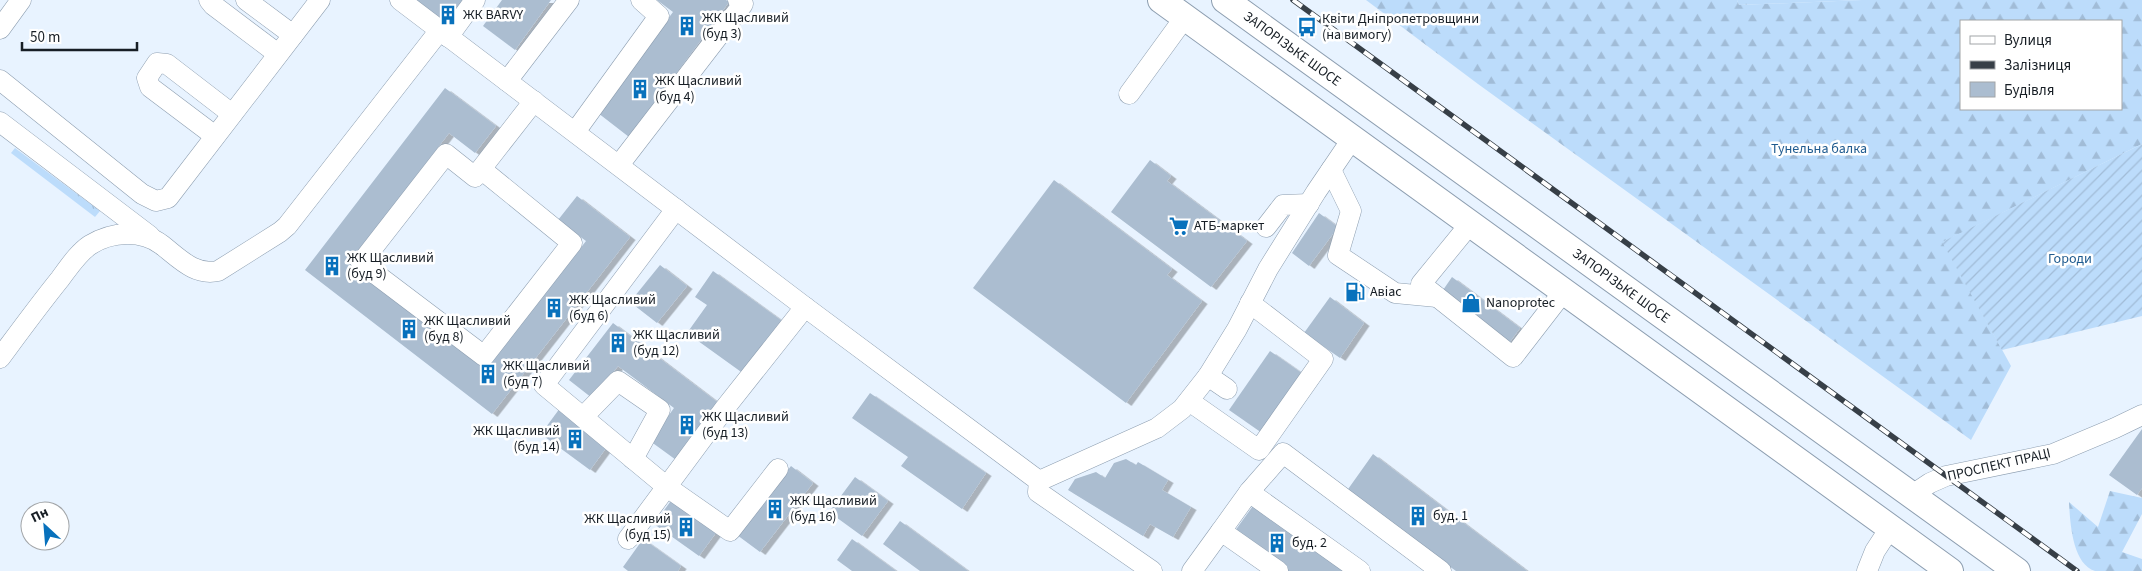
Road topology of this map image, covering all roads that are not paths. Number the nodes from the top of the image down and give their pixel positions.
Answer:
1 (21, 0) edge
2 (209, 0) edge
3 (246, 0) edge
4 (320, 0) edge
5 (400, 0) edge
6 (475, 0) edge
7 (569, 0) edge
8 (641, 0) edge
9 (738, 0) edge
10 (1161, 0) edge
11 (1225, 0) edge
12 (1185, 17) junction
13 (0, 29) edge
14 (444, 33) junction
15 (293, 35) junction
16 (278, 54) junction
17 (0, 80) edge
18 (507, 80) junction
19 (1129, 94) dead end
20 (534, 101) junction
21 (232, 114) junction
22 (0, 122) edge
23 (575, 132) junction
24 (215, 136) junction
25 (1352, 139) junction
26 (619, 165) junction
27 (481, 169) junction
28 (1331, 170) junction
29 (1309, 204) junction
30 (676, 209) junction
31 (1470, 224) junction
32 (1266, 227) dead end
33 (155, 240) junction
34 (1564, 291) junction
35 (1437, 297) junction
36 (1250, 303) junction
37 (805, 307) junction
38 (0, 358) edge
39 (1208, 376) junction
40 (1227, 389) dead end
41 (1189, 401) junction
42 (2142, 415) edge
43 (583, 417) junction
44 (632, 459) junction
45 (778, 469) dead end
46 (1039, 481) junction
47 (667, 487) junction
48 (1249, 492) junction
49 (1912, 495) junction
50 (1890, 528) junction
51 (1221, 531) junction
52 (628, 539) dead end
53 (1152, 571) edge
54 (1192, 571) edge
55 (1278, 571) edge
56 (1360, 571) edge
57 (1441, 571) edge
58 (1867, 571) edge
59 (1950, 571) edge
60 (2018, 571) edge

1 - 13 street
2 - 16 street
3 - 15 street
4 - 15 street
5 - 14 street
6 - 14 street
7 - 18 street
8 - 23 street
9 - 26 street
10 - 12 main road
11 - 49 main road, ЗАПОРІЗЬКЕ ШОСЕ
12 - 19 street
12 - 25 main road
14 - 18 street
14 - 33 street
15 - 16 street
16 - 21 street
17 - 24 street
18 - 20 street
20 - 23 street
20 - 27 street
21 - 24 street
21 - 24 street
22 - 33 street
23 - 26 street
25 - 28 street
25 - 31 main road
26 - 30 street
27 - 27 street
28 - 29 street
28 - 35 street
29 - 32 street
29 - 36 street
30 - 37 street
30 - 43 street
31 - 34 main road
31 - 35 street
33 - 38 street
34 - 35 street
34 - 50 main road
36 - 39 street
36 - 41 street
37 - 46 street
37 - 47 street
39 - 40 street
39 - 41 street
41 - 46 street
42 - 49 street, ПРОСПЕКТ ПРАЦІ
43 - 44 street
43 - 44 street
44 - 47 street
45 - 47 street
46 - 53 street
47 - 52 street
48 - 51 street
48 - 56 street
48 - 57 street
49 - 50 main road
49 - 60 main road, ЗАПОРІЗЬКЕ ШОСЕ
50 - 58 street
50 - 59 main road
51 - 54 street
51 - 55 street

